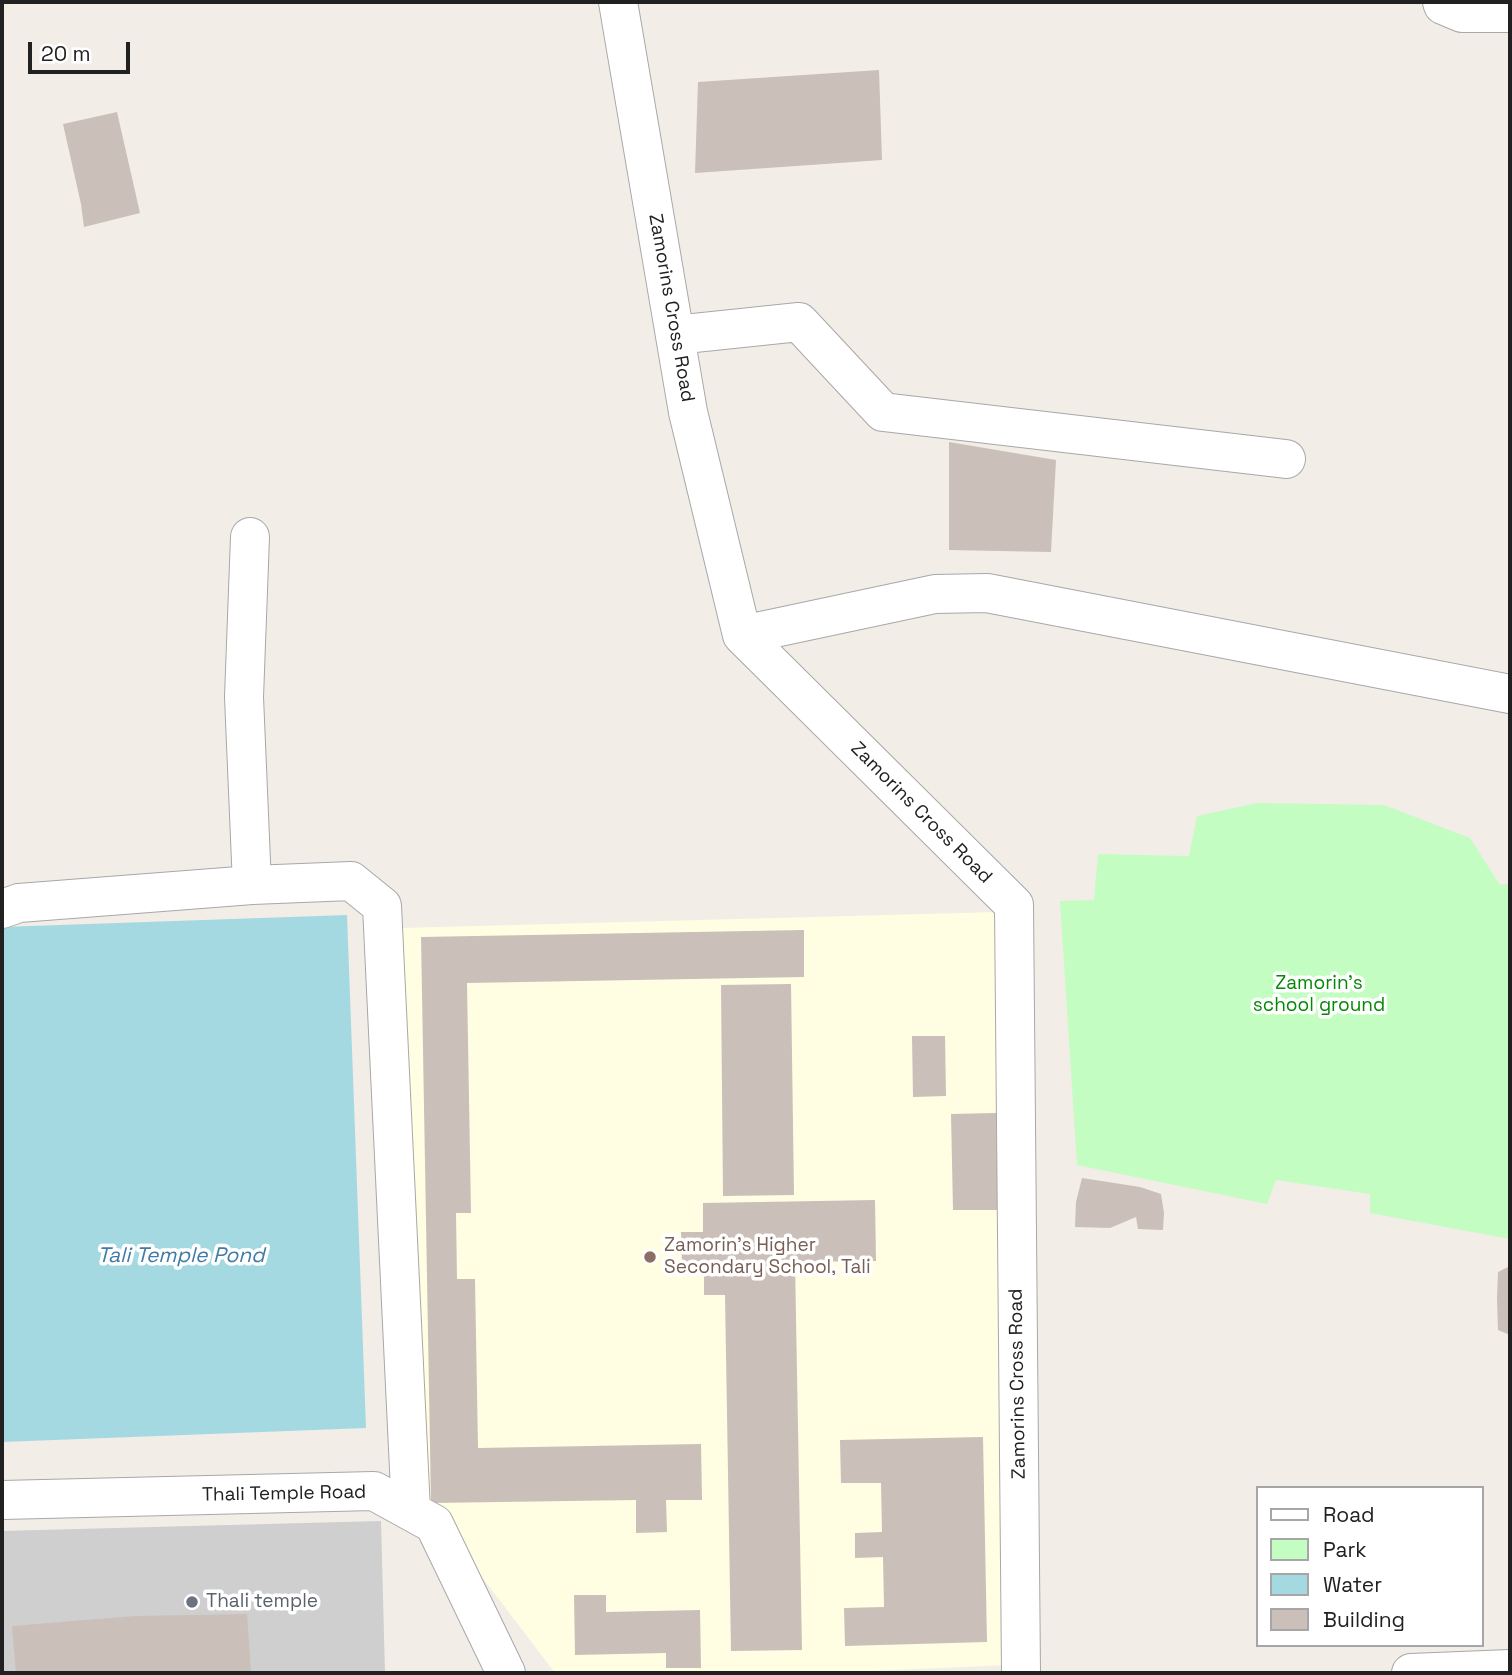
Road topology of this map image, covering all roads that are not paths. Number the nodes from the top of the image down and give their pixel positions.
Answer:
1 (618, 2) edge
2 (1442, 2) edge
3 (1510, 13) edge
4 (675, 335) junction
5 (1286, 459) dead end
6 (250, 537) dead end
7 (742, 635) junction
8 (1510, 694) edge
9 (251, 885) junction
10 (2, 909) edge
11 (2, 1500) edge
12 (411, 1511) junction
13 (1510, 1669) edge
14 (506, 1673) edge
15 (1021, 1673) edge
16 (1411, 1673) edge

1 - 4 street, Zamorins Cross Road
2 - 3 street
4 - 5 street
4 - 7 street, Zamorins Cross Road
6 - 9 street
7 - 8 street
7 - 15 street, Zamorins Cross Road
9 - 10 street
9 - 12 street
11 - 12 street, Thali Temple Road
12 - 14 street, Thali Temple Road
13 - 16 street

